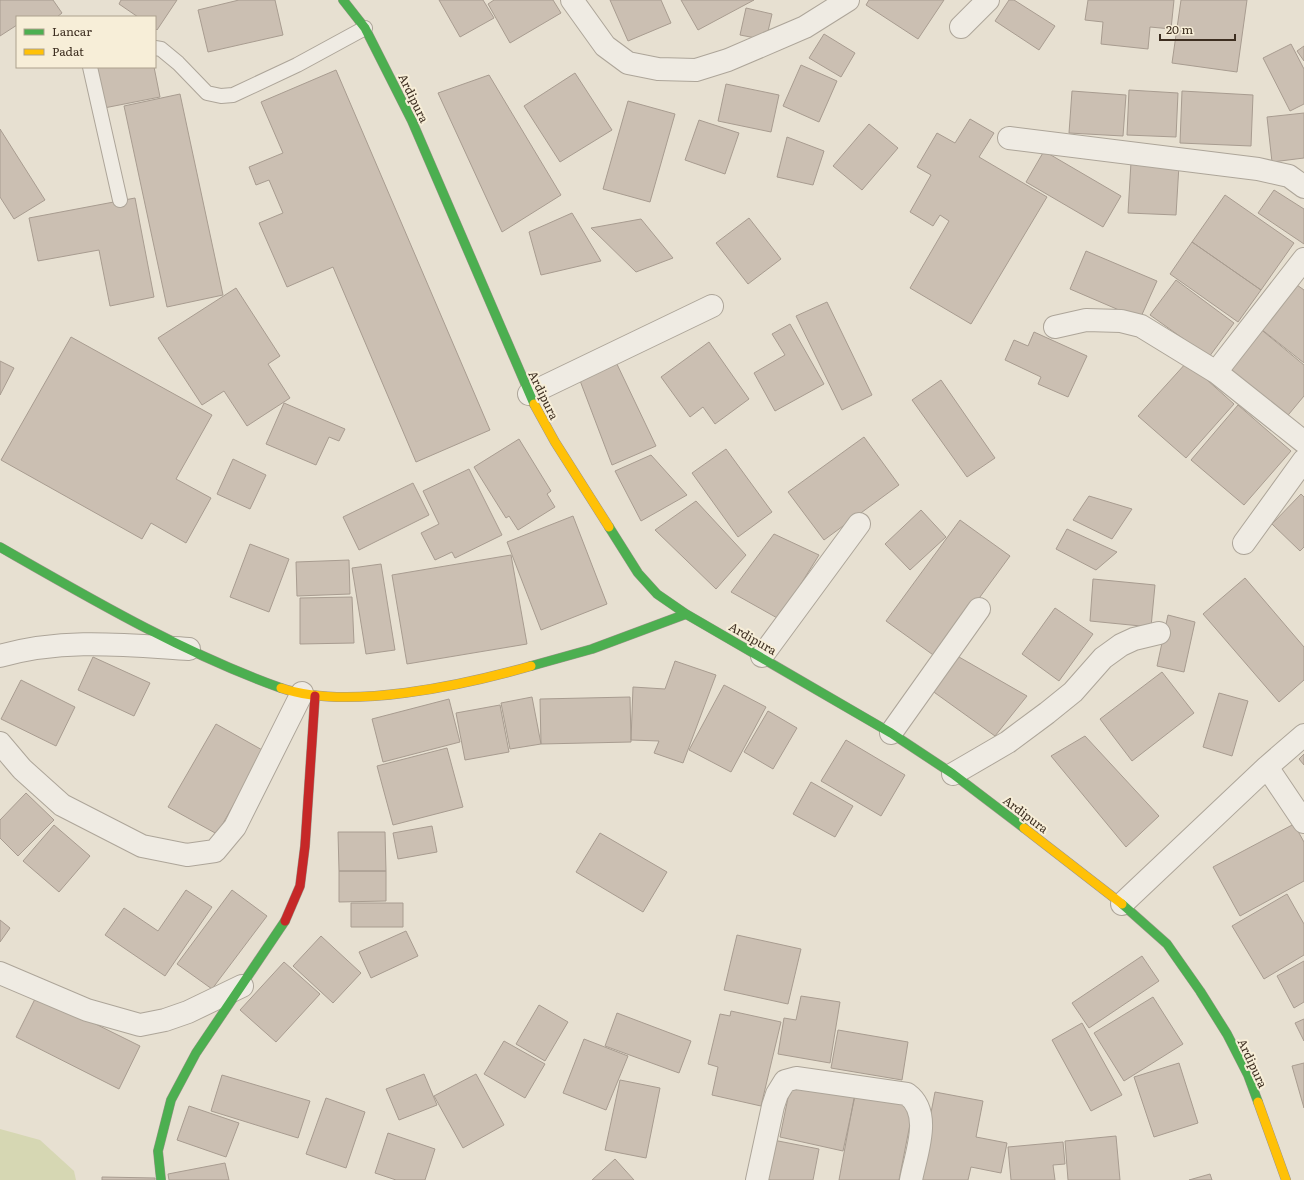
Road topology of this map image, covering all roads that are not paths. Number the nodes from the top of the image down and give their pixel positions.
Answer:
1 (342, 0) edge
2 (572, 0) edge
3 (848, 0) edge
4 (988, 0) edge
5 (962, 27) dead end
6 (365, 28) junction
7 (156, 48) edge
8 (90, 68) edge
9 (1009, 138) dead end
10 (1304, 187) edge
11 (120, 200) dead end
12 (1304, 259) edge
13 (1297, 282) edge
14 (712, 306) dead end
15 (1055, 327) dead end
16 (1216, 372) junction
17 (529, 394) junction
18 (1302, 436) edge
19 (1304, 460) edge
20 (859, 524) dead end
21 (1244, 543) dead end
22 (0, 547) edge
23 (980, 609) dead end
24 (686, 614) junction
25 (1159, 633) dead end
26 (188, 649) junction
27 (0, 656) edge
28 (762, 656) junction
29 (309, 694) junction
30 (891, 733) junction
31 (1304, 735) edge
32 (0, 743) edge
33 (1267, 767) junction
34 (953, 774) junction
35 (1304, 822) edge
36 (1122, 904) junction
37 (0, 973) edge
38 (242, 986) junction
39 (161, 1180) edge
40 (760, 1180) edge
41 (911, 1180) edge
42 (1286, 1180) edge

1 - 6 street, Ardipura
2 - 3 street
4 - 5 street
6 - 7 lane
6 - 17 street, Ardipura
8 - 11 lane
9 - 10 street
12 - 13 street
13 - 16 street
14 - 17 street
15 - 16 street
16 - 18 street
17 - 24 street, Ardipura
19 - 21 street
20 - 28 street
22 - 26 street
23 - 30 street
24 - 28 street, Ardipura
24 - 29 street
25 - 34 street
26 - 27 street
26 - 29 street
28 - 30 street, Ardipura
29 - 32 street
29 - 38 street
30 - 34 street, Ardipura
31 - 33 street
33 - 35 street
33 - 36 street
34 - 36 street, Ardipura
36 - 42 street, Ardipura
37 - 38 street
38 - 39 street
40 - 41 street

